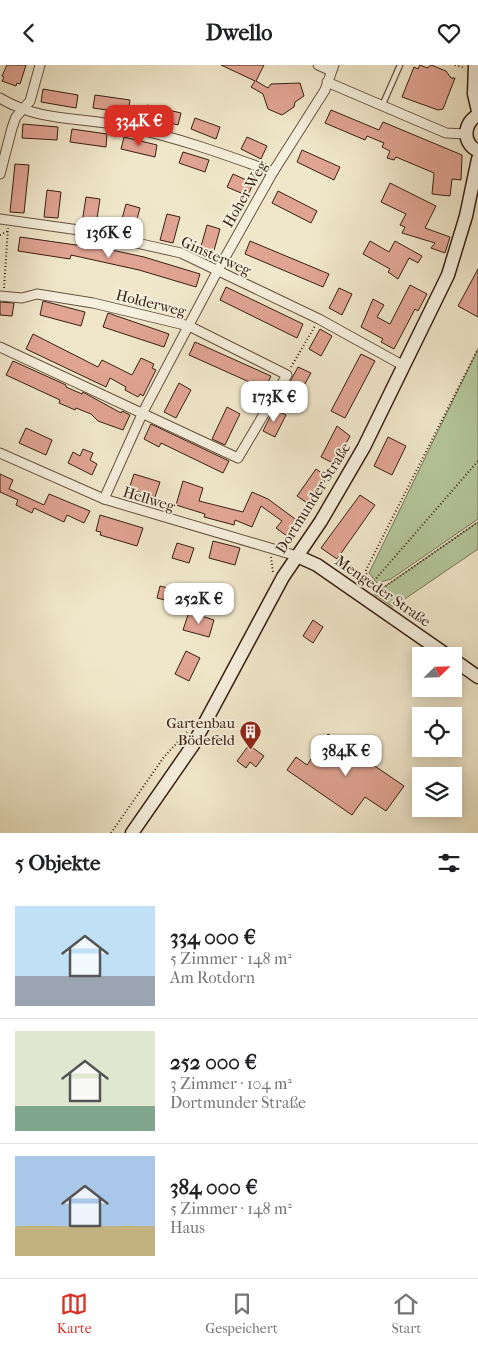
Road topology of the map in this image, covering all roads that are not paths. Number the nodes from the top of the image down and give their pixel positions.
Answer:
1 (40, 65) edge
2 (318, 65) edge
3 (400, 65) edge
4 (475, 65) edge
5 (332, 68) edge
6 (327, 83) junction
7 (0, 98) edge
8 (382, 106) junction
9 (24, 109) junction
10 (478, 111) edge
11 (478, 115) edge
12 (466, 134) junction
13 (478, 151) edge
14 (478, 159) edge
15 (273, 172) junction
16 (0, 174) edge
17 (4, 220) edge
18 (218, 270) junction
19 (2, 296) edge
20 (189, 326) junction
21 (0, 347) edge
22 (404, 366) junction
23 (143, 412) junction
24 (0, 453) edge
25 (104, 499) junction
26 (296, 556) junction
27 (435, 647) edge
28 (462, 666) edge
29 (478, 677) edge
30 (132, 833) edge

1 - 9 street
2 - 5 street
3 - 8 lane
4 - 10 main road
5 - 6 street, Hoher Weg
6 - 8 street
6 - 15 street, Hoher Weg
7 - 9 street
8 - 12 street
9 - 15 street
9 - 16 street
11 - 12 main road
12 - 13 main road
14 - 22 main road, Dortmunder Straße
15 - 18 street, Hoher Weg
17 - 18 street, Ginsterweg
18 - 20 street, Hoher Weg
18 - 22 street, Ginsterweg
19 - 20 street, Holderweg
20 - 23 street, Hoher Weg
20 - 23 street, Holderweg
21 - 23 street
22 - 26 main road, Dortmunder Straße
23 - 25 street, Hoher Weg
24 - 25 street, Hellweg
25 - 26 street, Hellweg
26 - 27 main road, Mengeder Straße
26 - 30 main road, Dortmunder Straße
28 - 29 main road

